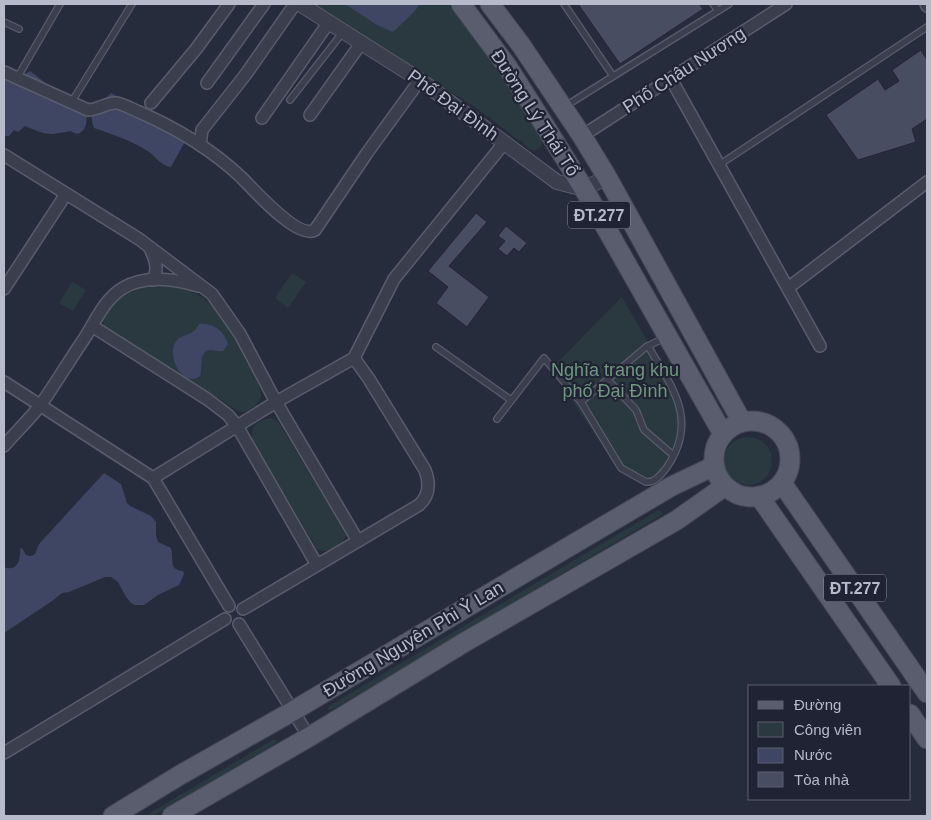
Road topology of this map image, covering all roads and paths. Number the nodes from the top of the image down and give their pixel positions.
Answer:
1 (60, 4) edge
2 (132, 4) edge
3 (228, 4) edge
4 (264, 4) edge
5 (295, 4) edge
6 (300, 4) edge
7 (461, 4) edge
8 (490, 4) edge
9 (564, 4) edge
10 (713, 4) edge
11 (729, 4) edge
12 (786, 4) edge
13 (718, 11) junction
14 (4, 22) edge
15 (329, 22) junction
16 (927, 27) edge
17 (19, 29) dead end
18 (344, 30) junction
19 (362, 42) junction
20 (4, 72) edge
21 (613, 76) junction
22 (17, 78) junction
23 (671, 79) junction
24 (420, 80) junction
25 (207, 84) dead end
26 (290, 100) dead end
27 (71, 103) junction
28 (151, 103) dead end
29 (562, 108) junction
30 (310, 115) dead end
31 (262, 118) dead end
32 (582, 136) junction
33 (505, 142) junction
34 (200, 145) junction
35 (4, 155) edge
36 (719, 165) junction
37 (607, 177) junction
38 (927, 182) edge
39 (584, 189) junction
40 (66, 194) junction
41 (150, 248) junction
42 (154, 280) junction
43 (204, 287) junction
44 (788, 288) junction
45 (4, 289) edge
46 (92, 326) junction
47 (668, 336) junction
48 (648, 346) junction
49 (820, 346) dead end
50 (436, 347) dead end
51 (354, 358) junction
52 (608, 380) junction
53 (4, 382) edge
54 (511, 400) junction
55 (276, 402) junction
56 (581, 402) junction
57 (40, 405) junction
58 (497, 419) dead end
59 (742, 422) junction
60 (237, 426) junction
61 (723, 434) junction
62 (4, 446) edge
63 (673, 456) junction
64 (714, 466) junction
65 (153, 478) junction
66 (782, 483) junction
67 (726, 486) junction
68 (759, 496) junction
69 (358, 541) junction
70 (317, 565) junction
71 (229, 606) junction
72 (243, 609) junction
73 (226, 619) junction
74 (239, 624) junction
75 (890, 685) edge
76 (927, 693) edge
77 (293, 711) junction
78 (911, 715) edge
79 (309, 737) junction
80 (927, 739) edge
81 (4, 753) edge
82 (113, 816) edge
83 (172, 816) edge

1 - 22 lane
2 - 27 lane
3 - 28 street
4 - 25 street
5 - 34 street
6 - 15 street, Phố Đại Đình
7 - 39 main road, Đường Lý Thái Tổ / ĐT.277
8 - 29 main road, Đường Lý Thái Tổ / ĐT.277
9 - 21 lane
10 - 13 lane
11 - 13 lane
12 - 23 street, Phố Châu Nương
13 - 21 lane
14 - 17 lane
15 - 18 street, Phố Đại Đình
15 - 31 street
16 - 36 lane
18 - 19 street, Phố Đại Đình
18 - 26 lane
19 - 24 street, Phố Đại Đình
19 - 30 street
20 - 22 street
21 - 29 lane
22 - 27 street
23 - 32 street, Phố Châu Nương
23 - 36 street
24 - 33 street, Phố Đại Đình
24 - 34 street
27 - 34 street
29 - 32 main road, Đường Lý Thái Tổ / ĐT.277
32 - 37 main road, Đường Lý Thái Tổ / ĐT.277
33 - 39 street, Phố Đại Đình
33 - 51 street
35 - 40 street
36 - 44 street
37 - 39 street
37 - 59 main road, Đường Lý Thái Tổ / ĐT.277
38 - 44 street
39 - 47 main road, Đường Lý Thái Tổ / ĐT.277
40 - 41 street
40 - 45 street
41 - 42 street
41 - 43 street
42 - 43 street
42 - 46 street
43 - 55 street
44 - 49 street
46 - 57 street
46 - 60 street
47 - 48 lane
47 - 61 main road, Đường Lý Thái Tổ / ĐT.277
48 - 52 lane
48 - 63 lane
50 - 54 lane
51 - 55 street
51 - 69 street
52 - 56 lane
52 - 63 lane
53 - 57 street
54 - 56 lane
54 - 58 lane
55 - 60 street
55 - 69 street
56 - 63 lane
57 - 62 street
57 - 65 street
59 - 61 main road
59 - 66 main road
60 - 65 street
60 - 70 street
61 - 64 main road
64 - 67 main road
64 - 77 main road, Đường Nguyên Phi Ỷ Lan
65 - 71 street
66 - 68 main road
66 - 76 main road, ĐT.277
67 - 68 main road
67 - 79 main road, Đường Nguyên Phi Ỷ Lan
68 - 75 main road, ĐT.277
69 - 70 street
70 - 72 street
71 - 72 street
71 - 73 street
72 - 74 street
73 - 74 street
73 - 81 street
74 - 77 street
77 - 79 street
77 - 82 main road, Đường Nguyên Phi Ỷ Lan
78 - 80 main road
79 - 83 main road, Đường Nguyên Phi Ỷ Lan

